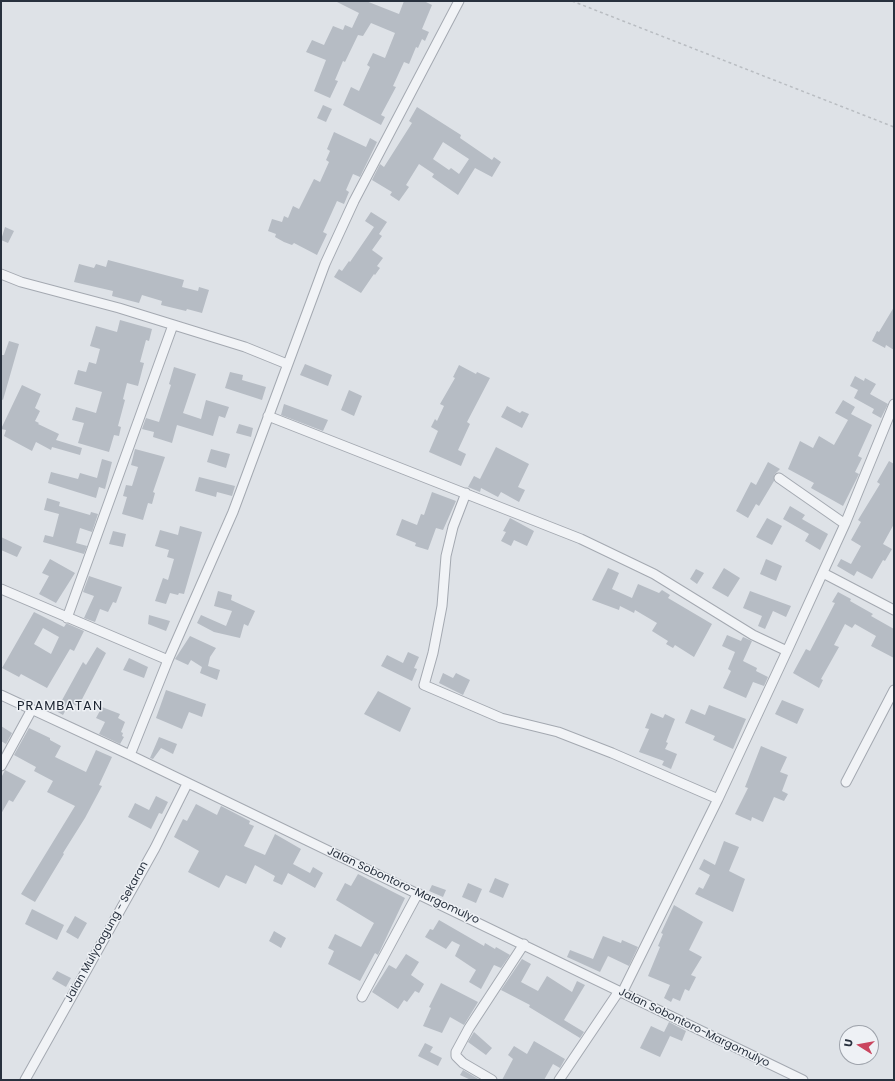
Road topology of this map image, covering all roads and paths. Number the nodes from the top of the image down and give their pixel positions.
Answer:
1 (459, 1) edge
2 (572, 1) edge
3 (894, 127) edge
4 (1, 274) edge
5 (173, 325) junction
6 (287, 364) junction
7 (894, 404) edge
8 (268, 416) junction
9 (779, 478) dead end
10 (466, 493) junction
11 (845, 524) junction
12 (823, 573) junction
13 (1, 589) edge
14 (894, 610) edge
15 (67, 618) junction
16 (788, 651) junction
17 (168, 660) junction
18 (894, 690) edge
19 (1, 695) edge
20 (31, 711) junction
21 (130, 755) junction
22 (1, 766) edge
23 (846, 782) dead end
24 (187, 784) junction
25 (718, 799) junction
26 (418, 893) junction
27 (524, 944) junction
28 (621, 992) junction
29 (362, 997) dead end
30 (25, 1080) edge
31 (492, 1080) edge
32 (559, 1080) edge
33 (803, 1080) edge

1 - 6 street
2 - 3 path
4 - 5 street
5 - 6 street
5 - 15 street
6 - 8 street
7 - 11 street
8 - 10 street
8 - 17 street
9 - 11 street
10 - 16 street
10 - 25 street
11 - 12 street
12 - 14 street
12 - 16 street
13 - 15 street
15 - 17 street
16 - 25 street
17 - 21 street
18 - 23 street
19 - 20 street, Jalan Sobontoro-Margomulyo
20 - 21 street, Jalan Sobontoro-Margomulyo
20 - 22 street
21 - 24 street, Jalan Sobontoro-Margomulyo
24 - 26 street, Jalan Sobontoro-Margomulyo
24 - 30 street, Jalan Mulyoagung - Sekaran
25 - 28 street
26 - 27 street, Jalan Sobontoro-Margomulyo
26 - 29 street
27 - 28 street, Jalan Sobontoro-Margomulyo
27 - 31 street
28 - 32 street
28 - 33 street, Jalan Sobontoro-Margomulyo

